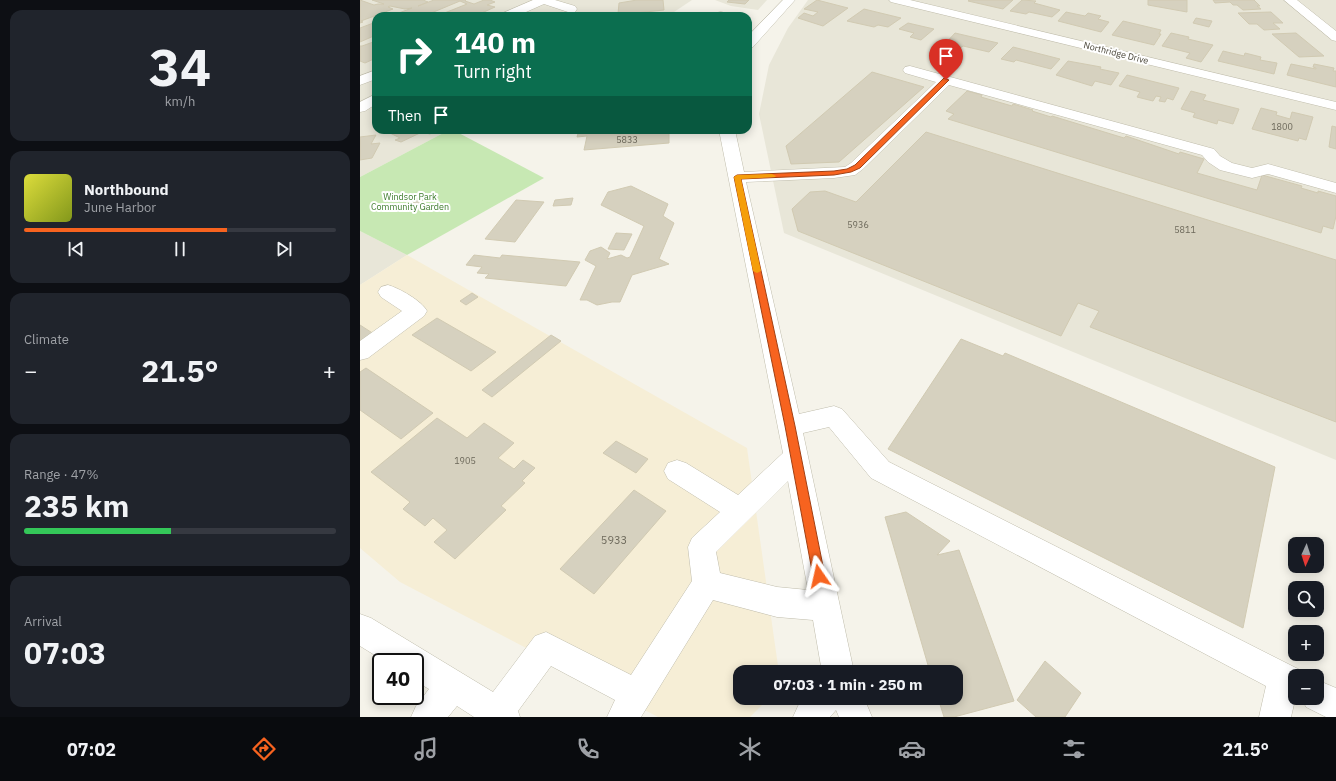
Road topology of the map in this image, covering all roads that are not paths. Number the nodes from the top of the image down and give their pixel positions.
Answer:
1 (543, 0) edge
2 (789, 0) edge
3 (895, 0) edge
4 (1290, 0) edge
5 (516, 12) edge
6 (564, 12) edge
7 (754, 21) dead end
8 (767, 23) junction
9 (1336, 37) edge
10 (752, 40) edge
11 (910, 70) dead end
12 (372, 76) edge
13 (946, 80) junction
14 (360, 81) edge
15 (1336, 106) edge
16 (728, 134) edge
17 (737, 177) junction
18 (1336, 188) edge
19 (388, 292) dead end
20 (360, 352) edge
21 (790, 426) junction
22 (796, 457) junction
23 (677, 470) dead end
24 (740, 510) junction
25 (707, 584) junction
26 (825, 606) junction
27 (360, 629) edge
28 (399, 653) edge
29 (837, 665) edge
30 (424, 668) edge
31 (1288, 680) edge
32 (1288, 684) edge
33 (453, 686) junction
34 (1324, 699) edge
35 (820, 705) edge
36 (843, 705) edge
37 (850, 705) edge
38 (1336, 705) edge
39 (630, 706) edge
40 (501, 715) edge
41 (427, 717) edge
42 (809, 717) edge
43 (844, 717) edge
44 (856, 717) edge
45 (1275, 717) edge

1 - 5 street
1 - 6 street
2 - 8 street
3 - 15 street, Northridge Drive
4 - 9 street
7 - 8 street
8 - 10 street
11 - 13 street
12 - 14 street
13 - 17 street
13 - 18 street
16 - 17 street
17 - 21 street
19 - 20 street
21 - 22 street
21 - 31 street
22 - 24 street
22 - 26 street
23 - 24 street
24 - 25 street
25 - 26 street
25 - 39 street
26 - 29 street
27 - 28 street
30 - 33 street
32 - 45 street
33 - 40 street
33 - 41 street
34 - 38 street
35 - 42 street
36 - 43 street
37 - 44 street
39 - 40 street

